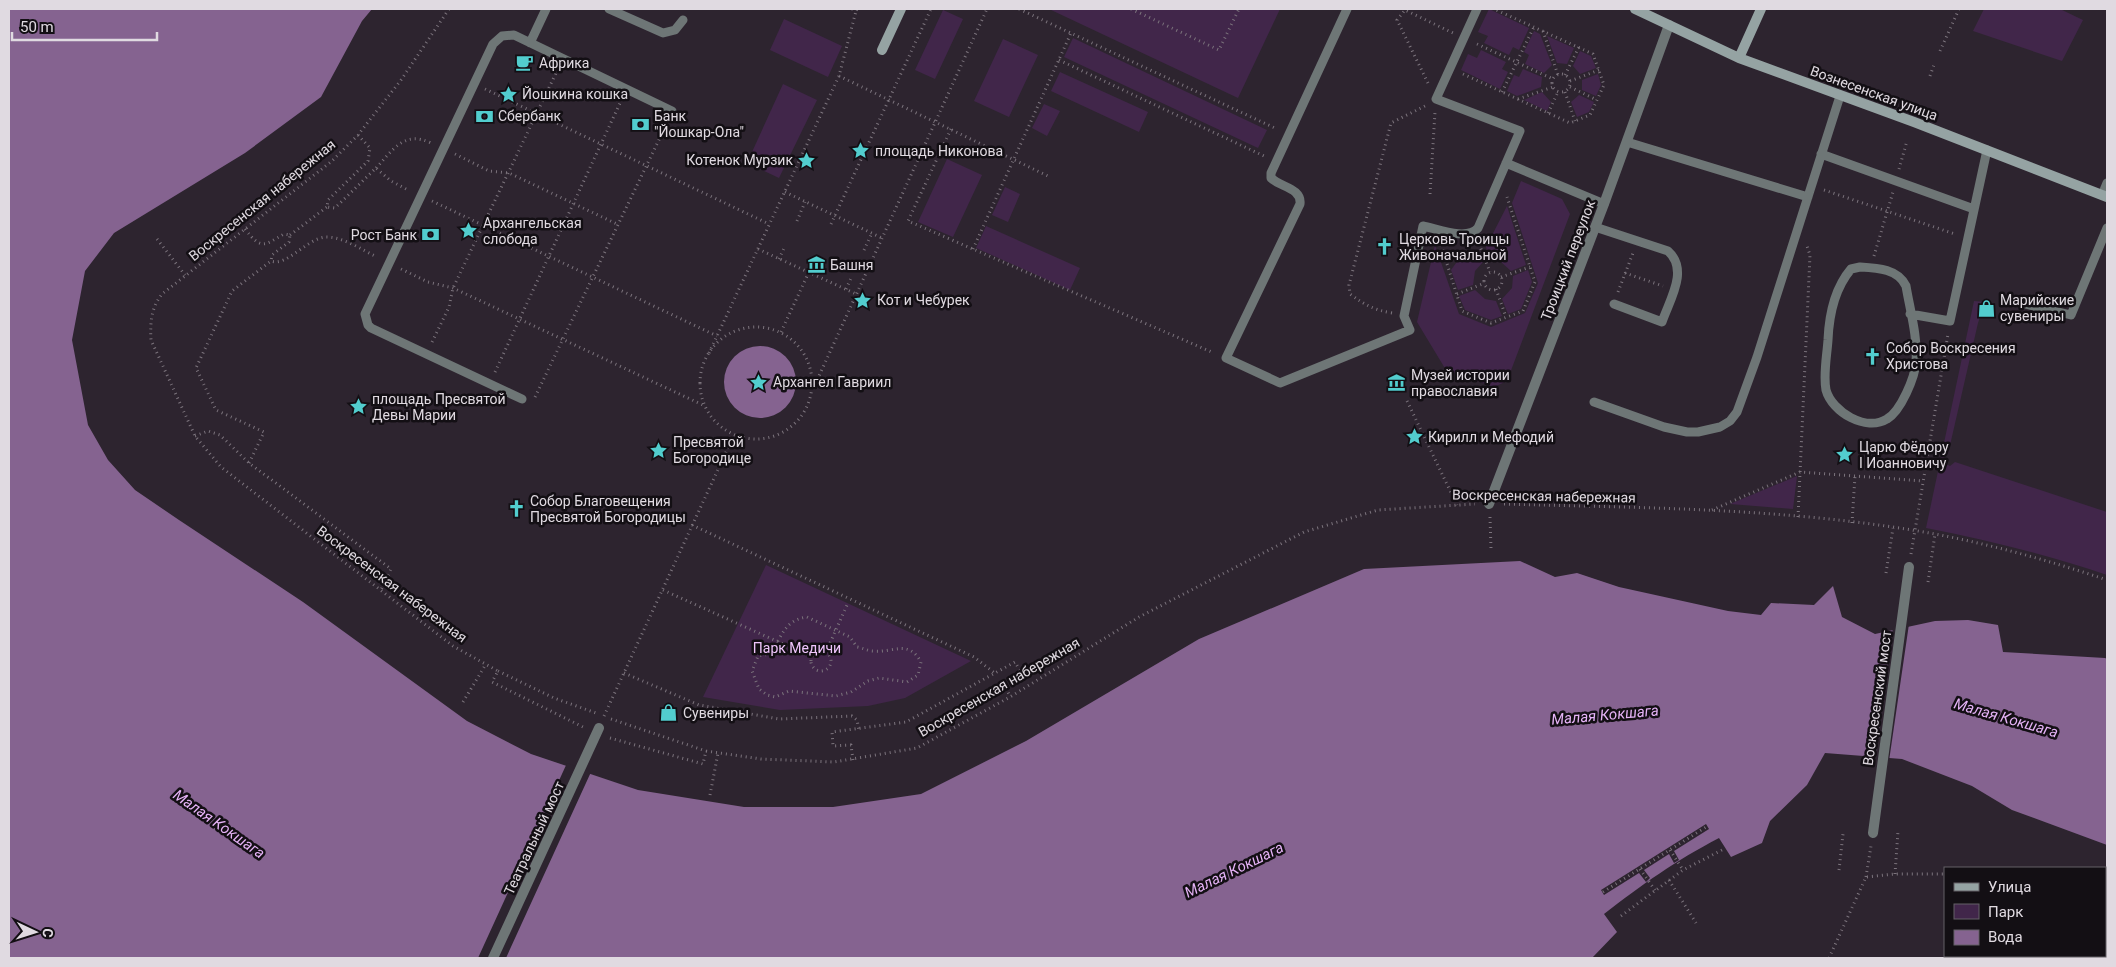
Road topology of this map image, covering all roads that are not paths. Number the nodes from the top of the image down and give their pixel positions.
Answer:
1 (546, 9) edge
2 (609, 9) edge
3 (901, 9) edge
4 (1346, 9) edge
5 (1477, 9) edge
6 (1635, 9) edge
7 (1762, 9) edge
8 (683, 20) dead end
9 (1669, 25) junction
10 (530, 43) junction
11 (882, 50) dead end
12 (1739, 58) junction
13 (1840, 96) junction
14 (672, 111) road end
15 (1627, 142) junction
16 (1987, 150) junction
17 (1821, 154) junction
18 (1506, 163) junction
19 (2107, 183) edge
20 (2105, 196) edge
21 (1808, 197) junction
22 (1604, 204) junction
23 (1974, 209) junction
24 (1595, 227) junction
25 (2107, 228) edge
26 (2009, 300) dead end
27 (1614, 304) road end
28 (1910, 314) junction
29 (522, 399) road end
30 (1594, 402) dead end
31 (1489, 504) road end
32 (1909, 568) road end
33 (595, 729) road end
34 (1873, 833) road end
35 (493, 958) edge

1 - 10 lane
2 - 8 lane
3 - 11 main road
4 - 18 lane
5 - 18 lane
6 - 9 main road, Вознесенская улица
7 - 12 main road
9 - 12 main road, Вознесенская улица
9 - 15 street, Троицкий переулок
10 - 14 lane
10 - 29 lane
12 - 13 main road, Вознесенская улица
13 - 16 main road, Вознесенская улица
13 - 17 lane
15 - 21 lane
15 - 22 street, Троицкий переулок
16 - 20 main road, Вознесенская улица
16 - 23 lane
17 - 21 lane
17 - 23 lane
18 - 22 lane
19 - 20 lane
21 - 30 lane
22 - 24 street, Троицкий переулок
23 - 28 lane
24 - 27 lane
24 - 31 street, Троицкий переулок
25 - 26 lane
28 - 28 lane
32 - 34 street, Воскресенский мост
33 - 35 street, Театральный мост, bridge

